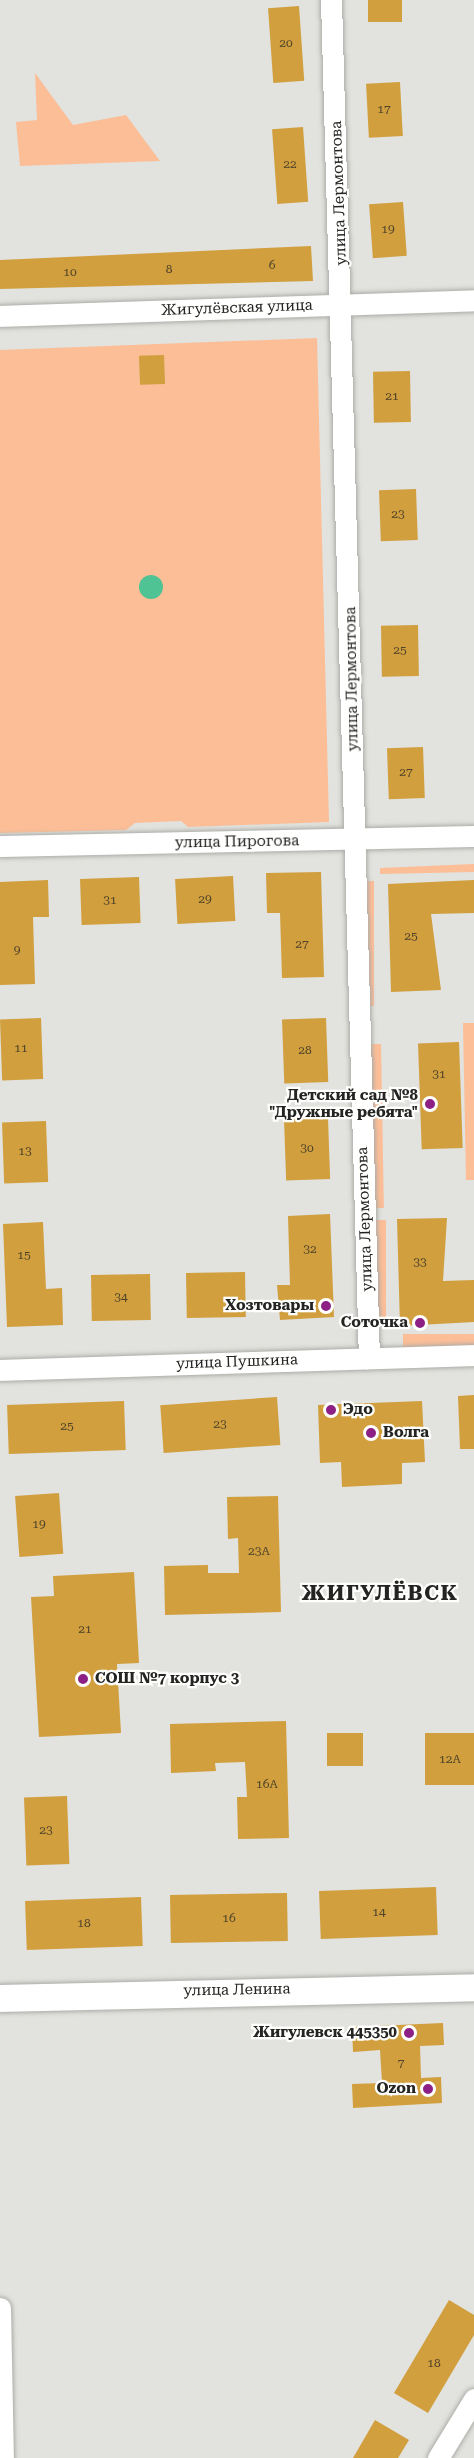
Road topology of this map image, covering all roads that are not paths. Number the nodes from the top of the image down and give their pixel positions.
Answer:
1 (331, 0) edge
2 (474, 300) edge
3 (344, 304) junction
4 (0, 316) edge
5 (474, 836) edge
6 (355, 839) junction
7 (0, 846) edge
8 (474, 1355) edge
9 (369, 1358) junction
10 (0, 1370) edge
11 (474, 1988) edge
12 (0, 1998) edge
13 (0, 2308) edge
14 (474, 2399) edge
15 (1, 2424) edge
16 (3, 2458) edge
17 (438, 2458) edge

1 - 3 street, улица Лермонтова
2 - 3 street, Жигулёвская улица
3 - 4 street, Жигулёвская улица
3 - 6 street, улица Лермонтова
5 - 6 street, улица Пирогова
6 - 7 street, улица Пирогова
6 - 9 street, улица Лермонтова
8 - 9 street, улица Пушкина
9 - 10 street, улица Пушкина
11 - 12 street, улица Ленина
13 - 15 street
14 - 17 street
15 - 16 street

